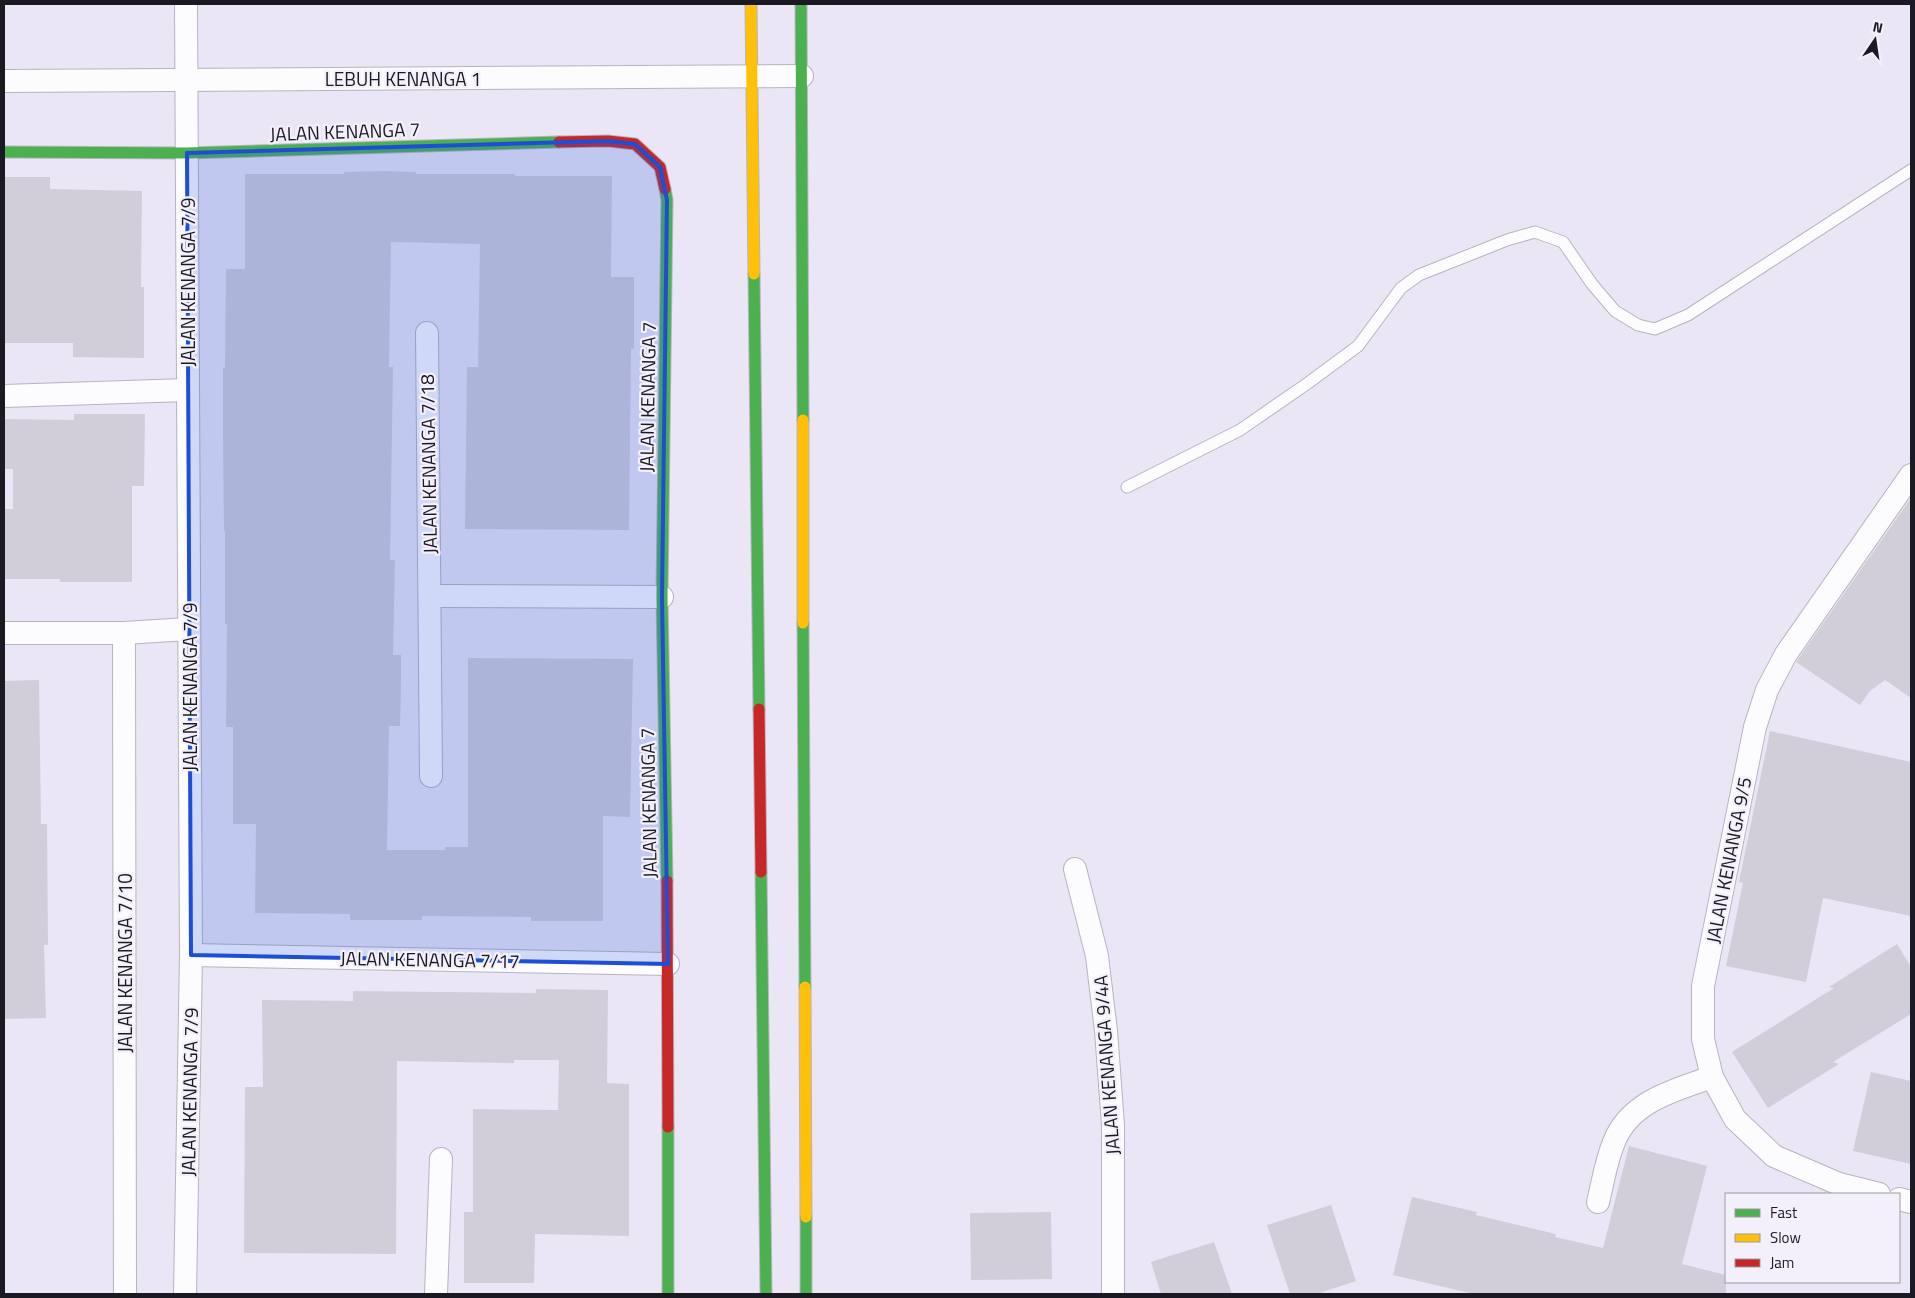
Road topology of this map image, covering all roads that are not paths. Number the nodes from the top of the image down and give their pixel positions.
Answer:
1 (186, 4) edge
2 (751, 4) edge
3 (801, 4) edge
4 (752, 75) junction
5 (802, 76) junction
6 (186, 79) junction
7 (4, 81) edge
8 (4, 152) edge
9 (188, 153) junction
10 (1911, 170) edge
11 (427, 333) dead end
12 (187, 390) junction
13 (4, 396) edge
14 (1911, 475) edge
15 (1127, 487) dead end
16 (430, 596) junction
17 (662, 597) junction
18 (188, 629) junction
19 (4, 633) edge
20 (124, 633) junction
21 (430, 776) dead end
22 (1075, 869) dead end
23 (191, 954) junction
24 (668, 964) junction
25 (1712, 1077) junction
26 (441, 1159) dead end
27 (1875, 1193) edge
28 (1598, 1202) dead end
29 (125, 1294) edge
30 (185, 1294) edge
31 (436, 1294) edge
32 (668, 1294) edge
33 (766, 1294) edge
34 (806, 1294) edge
35 (1113, 1294) edge

1 - 6 street, JALAN KENANGA 7/9
2 - 4 street
3 - 5 street
4 - 5 street, LEBUH KENANGA 1
4 - 6 street, LEBUH KENANGA 1
4 - 33 street
5 - 34 street
6 - 7 street, LEBUH KENANGA 1
6 - 9 street, JALAN KENANGA 7/9
8 - 9 street, JALAN KENANGA 7
9 - 12 street, JALAN KENANGA 7/9
9 - 17 street, JALAN KENANGA 7
10 - 15 lane
11 - 16 street, JALAN KENANGA 7/18
12 - 13 street
12 - 18 street, JALAN KENANGA 7/9
14 - 25 street, JALAN KENANGA 9/5
16 - 17 street
16 - 21 street, JALAN KENANGA 7/18
17 - 24 street, JALAN KENANGA 7
18 - 20 street
18 - 23 street, JALAN KENANGA 7/9
19 - 20 street
20 - 29 street, JALAN KENANGA 7/10
22 - 35 street, JALAN KENANGA 9/4A
23 - 24 street, JALAN KENANGA 7/17
23 - 30 street, JALAN KENANGA 7/9
24 - 32 street, JALAN KENANGA 7
25 - 27 street, JALAN KENANGA 9/5
25 - 28 street
26 - 31 street

